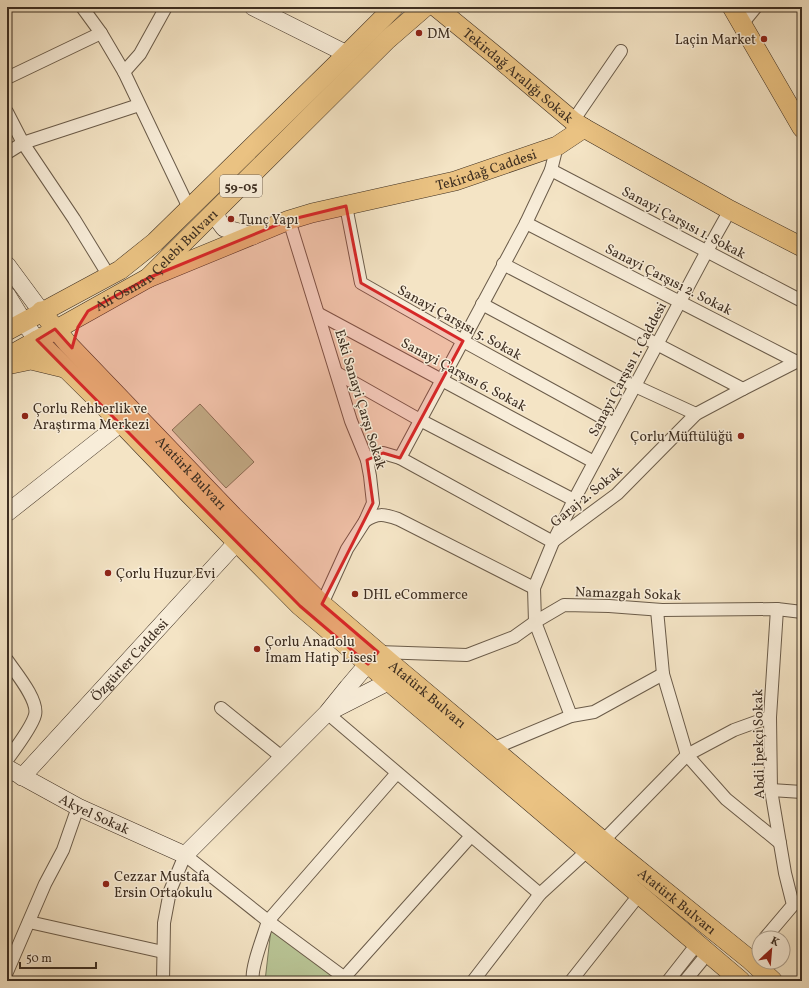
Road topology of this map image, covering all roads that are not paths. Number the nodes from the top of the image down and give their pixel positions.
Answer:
1 (82, 7) edge
2 (166, 7) edge
3 (253, 7) edge
4 (394, 7) edge
5 (425, 7) edge
6 (436, 7) edge
7 (732, 7) edge
8 (756, 7) edge
9 (742, 24) junction
10 (100, 33) junction
11 (621, 51) dead end
12 (347, 54) junction
13 (124, 72) junction
14 (7, 78) edge
15 (139, 105) junction
16 (7, 112) edge
17 (578, 125) junction
18 (802, 128) edge
19 (23, 143) junction
20 (558, 146) junction
21 (7, 153) edge
22 (552, 170) junction
23 (346, 206) junction
24 (189, 208) junction
25 (730, 210) junction
26 (216, 211) junction
27 (289, 220) junction
28 (526, 223) junction
29 (253, 236) junction
30 (798, 241) edge
31 (707, 251) junction
32 (503, 264) junction
33 (7, 265) edge
34 (109, 276) junction
35 (148, 278) junction
36 (7, 295) edge
37 (802, 301) edge
38 (680, 302) junction
39 (482, 304) junction
40 (41, 311) junction
41 (88, 311) junction
42 (319, 314) junction
43 (15, 326) edge
44 (55, 329) junction
45 (37, 340) junction
46 (462, 341) junction
47 (657, 344) junction
48 (75, 350) junction
49 (7, 357) edge
50 (800, 360) edge
51 (7, 365) edge
52 (65, 368) junction
53 (337, 373) junction
54 (442, 379) junction
55 (635, 386) junction
56 (743, 389) junction
57 (696, 414) junction
58 (420, 420) junction
59 (121, 422) junction
60 (614, 424) junction
61 (400, 458) junction
62 (367, 460) junction
63 (594, 462) junction
64 (574, 500) junction
65 (7, 513) edge
66 (365, 521) junction
67 (237, 542) junction
68 (553, 542) junction
69 (534, 588) junction
70 (322, 604) junction
71 (777, 609) junction
72 (657, 610) junction
73 (802, 612) edge
74 (534, 622) junction
75 (420, 654) junction
76 (373, 658) junction
77 (7, 660) edge
78 (663, 674) junction
79 (393, 676) junction
80 (221, 708) dead end
81 (327, 713) junction
82 (572, 716) junction
83 (770, 717) junction
84 (492, 748) junction
85 (687, 755) junction
86 (283, 758) junction
87 (7, 760) edge
88 (7, 768) edge
89 (397, 772) junction
90 (22, 778) junction
91 (771, 790) junction
92 (802, 792) edge
93 (78, 807) junction
94 (471, 836) junction
95 (603, 841) junction
96 (780, 843) junction
97 (587, 851) junction
98 (185, 855) junction
99 (540, 894) junction
100 (639, 894) junction
101 (798, 904) edge
102 (268, 921) junction
103 (29, 922) junction
104 (771, 930) edge
105 (702, 948) junction
106 (163, 952) junction
107 (7, 972) edge
108 (345, 980) edge
109 (162, 981) edge
110 (254, 981) edge
111 (473, 981) edge
112 (570, 981) edge
113 (668, 981) edge
114 (685, 981) edge
115 (741, 981) edge
116 (773, 981) edge

1 - 10 street
2 - 13 street
3 - 12 street
4 - 12 main road, Ali Osman Çelebi Bulvarı
5 - 26 main road, Ali Osman Çelebi Bulvarı / 59-05
6 - 17 main road, Tekirdağ Aralığı Sokak
7 - 9 main road
8 - 9 street
9 - 18 main road
10 - 13 street
10 - 14 street
11 - 17 street
12 - 24 main road, Ali Osman Çelebi Bulvarı
13 - 15 street
15 - 19 street
15 - 24 street
16 - 19 street
17 - 20 main road, Tekirdağ Caddesi
17 - 25 main road
19 - 21 street
19 - 34 street
20 - 22 street
20 - 23 main road, Tekirdağ Caddesi
22 - 28 street
22 - 31 street, Sanayi Çarşısı 1. Sokak
23 - 27 main road, Tekirdağ Caddesi
23 - 46 street, Sanayi Çarşısı 5. Sokak
24 - 34 main road, Ali Osman Çelebi Bulvarı
25 - 30 main road
25 - 31 street, Sanayi Çarşısı 1. Caddesi
26 - 29 street
26 - 35 main road, Ali Osman Çelebi Bulvarı / 59-05
27 - 29 main road, Tekirdağ Caddesi
27 - 42 street, Eski Sanayi Çarşı Sokak
28 - 32 street
28 - 38 street, Sanayi Çarşısı 2. Sokak
29 - 35 main road, Tekirdağ Caddesi
31 - 37 street, Sanayi Çarşısı 1. Sokak
31 - 38 street, Sanayi Çarşısı 1. Caddesi
32 - 39 street
32 - 47 street
33 - 40 street
34 - 40 main road, Ali Osman Çelebi Bulvarı
35 - 41 main road, Ali Osman Çelebi Bulvarı / 59-05
36 - 43 street, Atatürk Bulvarı
38 - 47 street, Sanayi Çarşısı 1. Caddesi
38 - 50 street, Sanayi Çarşısı 2. Sokak
39 - 46 street
39 - 55 street
40 - 43 main road, Ali Osman Çelebi Bulvarı
40 - 44 main road, Atatürk Bulvarı
41 - 44 main road, Ali Osman Çelebi Bulvarı / 59-05
41 - 48 main road
42 - 53 street, Eski Sanayi Çarşı Sokak
42 - 54 street, Sanayi Çarşısı 6. Sokak
43 - 45 street, Atatürk Bulvarı
44 - 45 main road, Ali Osman Çelebi Bulvarı / 59-05
44 - 48 main road, Atatürk Bulvarı
45 - 49 main road, Ali Osman Çelebi Bulvarı / 59-05
45 - 52 main road, Atatürk Bulvarı
46 - 54 street
46 - 60 street, Sanayi Çarşısı 5. Sokak
47 - 55 street, Sanayi Çarşısı 1. Caddesi
47 - 56 street
48 - 70 main road, Atatürk Bulvarı
50 - 56 street, Garaj 2. Sokak
51 - 52 main road
52 - 59 main road, Atatürk Bulvarı
53 - 58 street
53 - 62 street, Eski Sanayi Çarşı Sokak
54 - 58 street
54 - 63 street, Sanayi Çarşısı 6. Sokak
55 - 57 street
55 - 60 street, Sanayi Çarşısı 1. Caddesi
56 - 57 street, Garaj 2. Sokak
57 - 68 street, Garaj 2. Sokak
58 - 61 street
58 - 64 street
59 - 65 street
59 - 67 main road, Atatürk Bulvarı
60 - 63 street, Sanayi Çarşısı 1. Caddesi
61 - 62 street
61 - 68 street
62 - 66 street, Eski Sanayi Çarşı Sokak
63 - 64 street, Sanayi Çarşısı 1. Caddesi
64 - 68 street, Sanayi Çarşısı 1. Caddesi
66 - 69 street
66 - 70 street, Eski Sanayi Çarşı Sokak
67 - 76 main road, Atatürk Bulvarı
67 - 90 street, Özgürler Caddesi
68 - 69 street, Garaj 2. Sokak
69 - 74 street, Garaj 2. Sokak
70 - 76 main road, Atatürk Bulvarı
71 - 72 street, Namazgah Sokak
71 - 73 street, Namazgah Sokak
71 - 83 street, Abdi İpekçi Sokak
72 - 74 street, Namazgah Sokak
72 - 78 street
74 - 75 street, Namazgah Sokak
74 - 82 street
75 - 76 street, Namazgah Sokak
75 - 79 street
76 - 79 main road, Atatürk Bulvarı
76 - 81 street
77 - 87 street
78 - 82 street
78 - 85 street
79 - 81 street
79 - 84 main road, Atatürk Bulvarı
79 - 97 main road, Atatürk Bulvarı
80 - 86 street
81 - 86 street
81 - 89 street
82 - 84 street
83 - 85 street
83 - 91 street, Abdi İpekçi Sokak
84 - 95 main road, Atatürk Bulvarı
85 - 95 street
85 - 96 street
86 - 98 street
88 - 90 street, Akyel Sokak
89 - 94 street
89 - 102 street
90 - 93 street, Akyel Sokak
91 - 92 street
91 - 96 street, Abdi İpekçi Sokak
93 - 98 street, Akyel Sokak
93 - 103 street
94 - 99 street
94 - 108 street
95 - 116 main road, Atatürk Bulvarı
96 - 101 street, Abdi İpekçi Sokak
97 - 99 street
97 - 100 main road, Atatürk Bulvarı
98 - 102 street
98 - 106 street
99 - 111 street
100 - 105 main road, Atatürk Bulvarı
100 - 112 street
101 - 104 street, Abdi İpekçi Sokak
102 - 108 street
102 - 110 street
103 - 106 street
103 - 107 street
105 - 113 street
105 - 114 street
105 - 115 main road, Atatürk Bulvarı
106 - 109 street

